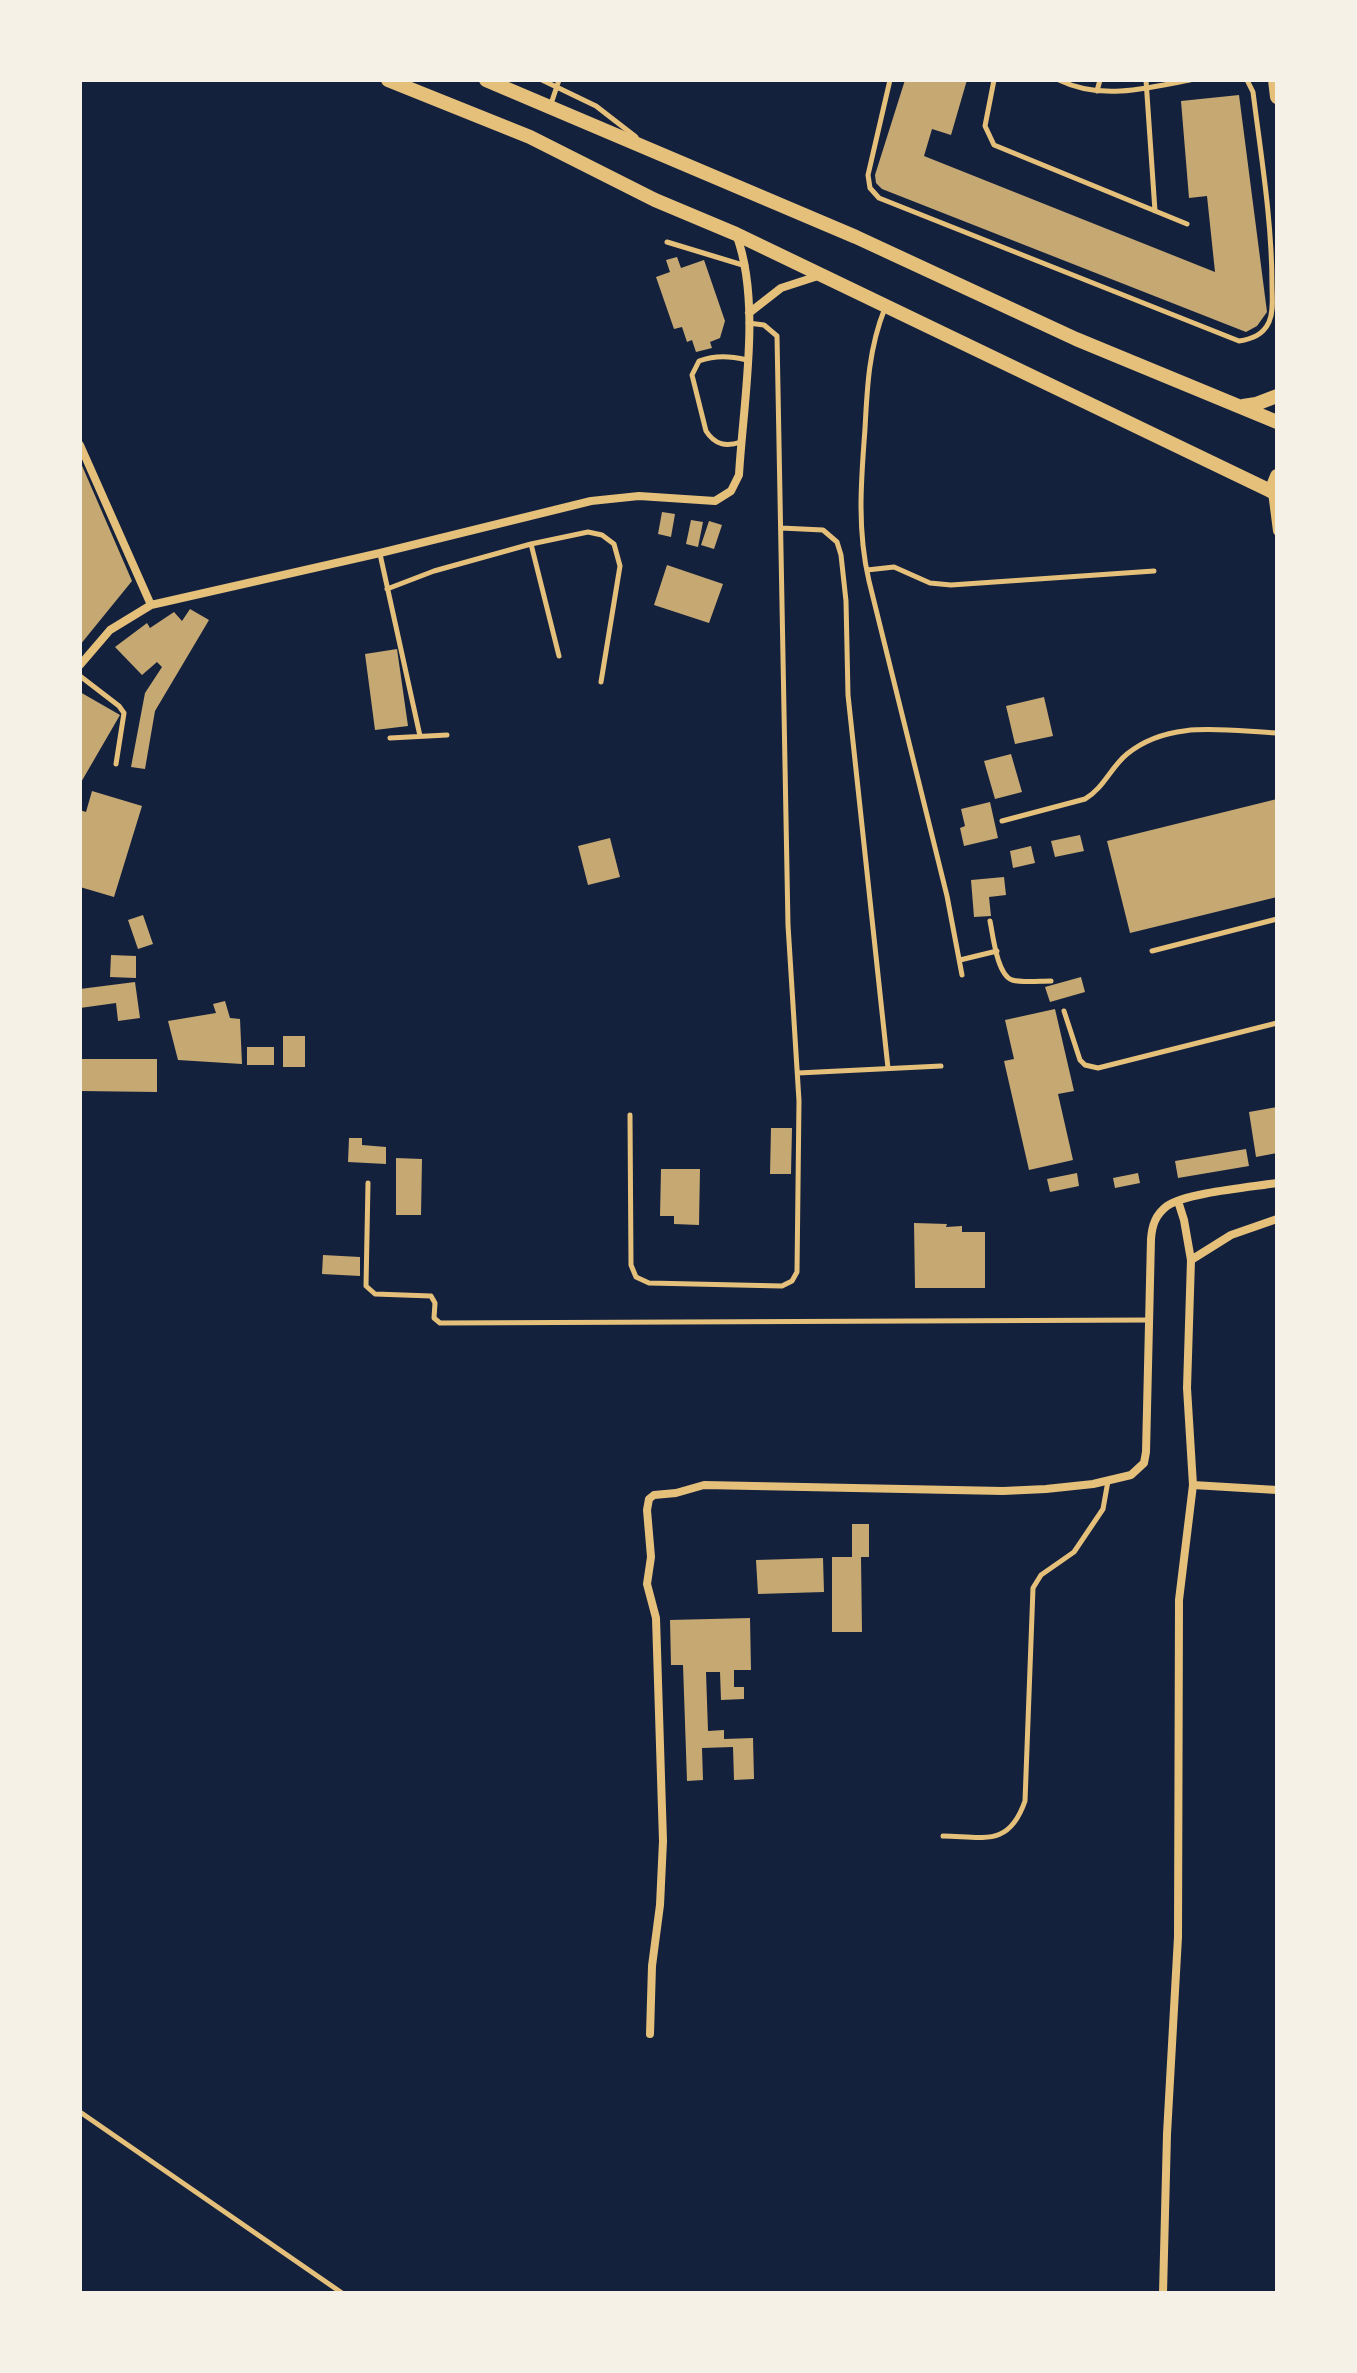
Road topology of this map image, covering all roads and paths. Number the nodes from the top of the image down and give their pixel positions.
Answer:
1 (388, 80) edge
2 (486, 80) edge
3 (542, 80) edge
4 (890, 80) edge
5 (994, 80) edge
6 (1100, 80) edge
7 (1146, 80) edge
8 (1190, 80) edge
9 (1247, 80) edge
10 (1275, 80) edge
11 (1062, 81) edge
12 (558, 83) edge
13 (1146, 88) junction
14 (1097, 91) junction
15 (1277, 97) edge
16 (550, 105) junction
17 (645, 146) junction
18 (1155, 211) junction
19 (1187, 224) dead end
20 (736, 234) junction
21 (667, 242) dead end
22 (746, 266) junction
23 (822, 275) junction
24 (885, 307) junction
25 (749, 318) junction
26 (747, 360) junction
27 (1277, 396) edge
28 (1241, 406) junction
29 (1277, 422) edge
30 (741, 442) junction
31 (80, 445) edge
32 (1277, 476) edge
33 (1274, 493) edge
34 (781, 528) junction
35 (1277, 531) edge
36 (531, 544) junction
37 (380, 553) junction
38 (867, 570) junction
39 (1154, 571) dead end
40 (387, 589) junction
41 (151, 605) junction
42 (559, 656) dead end
43 (80, 665) edge
44 (80, 676) edge
45 (601, 682) dead end
46 (1277, 733) edge
47 (447, 735) dead end
48 (420, 736) junction
49 (390, 738) dead end
50 (116, 764) dead end
51 (1002, 821) dead end
52 (1277, 919) edge
53 (990, 921) dead end
54 (997, 951) junction
55 (1152, 951) dead end
56 (960, 960) junction
57 (962, 975) dead end
58 (1051, 981) dead end
59 (1064, 1011) dead end
60 (1277, 1023) edge
61 (941, 1066) dead end
62 (888, 1068) junction
63 (798, 1073) junction
64 (630, 1115) dead end
65 (368, 1183) dead end
66 (1277, 1183) edge
67 (1178, 1201) junction
68 (1277, 1219) edge
69 (1191, 1260) junction
70 (1150, 1320) junction
71 (1108, 1481) junction
72 (1193, 1485) junction
73 (1277, 1490) edge
74 (943, 1836) dead end
75 (650, 2034) dead end
76 (80, 2112) edge
77 (342, 2293) edge
78 (1163, 2293) edge

1 - 20 main road
2 - 16 main road
3 - 12 lane
4 - 9 lane
5 - 18 lane
6 - 14 lane
7 - 13 lane
8 - 13 lane
10 - 15 main road
11 - 14 lane
12 - 16 lane
12 - 17 lane
13 - 14 lane
13 - 18 lane
16 - 17 main road
17 - 28 main road
18 - 19 lane
20 - 22 street
20 - 23 main road
21 - 22 lane
22 - 25 street
23 - 24 main road
23 - 25 street
24 - 33 main road
24 - 38 lane
25 - 26 street
25 - 34 lane
26 - 30 street
26 - 30 lane
27 - 28 main road
28 - 29 main road
30 - 37 street
31 - 41 street
32 - 33 main road
33 - 35 street
34 - 62 lane
34 - 63 lane
36 - 40 lane
36 - 42 lane
36 - 45 lane
37 - 40 lane
37 - 41 street
38 - 39 lane
38 - 56 lane
40 - 48 lane
41 - 43 street
44 - 50 lane
46 - 51 lane
47 - 48 lane
48 - 49 lane
52 - 55 lane
53 - 54 lane
54 - 56 lane
54 - 58 lane
56 - 57 lane
59 - 60 lane
61 - 62 lane
62 - 63 lane
63 - 64 lane
65 - 70 lane
66 - 67 street
67 - 69 street
67 - 70 street
68 - 69 street
69 - 72 street
70 - 71 street
71 - 74 lane
71 - 75 street
72 - 73 street
72 - 78 street
76 - 77 lane

